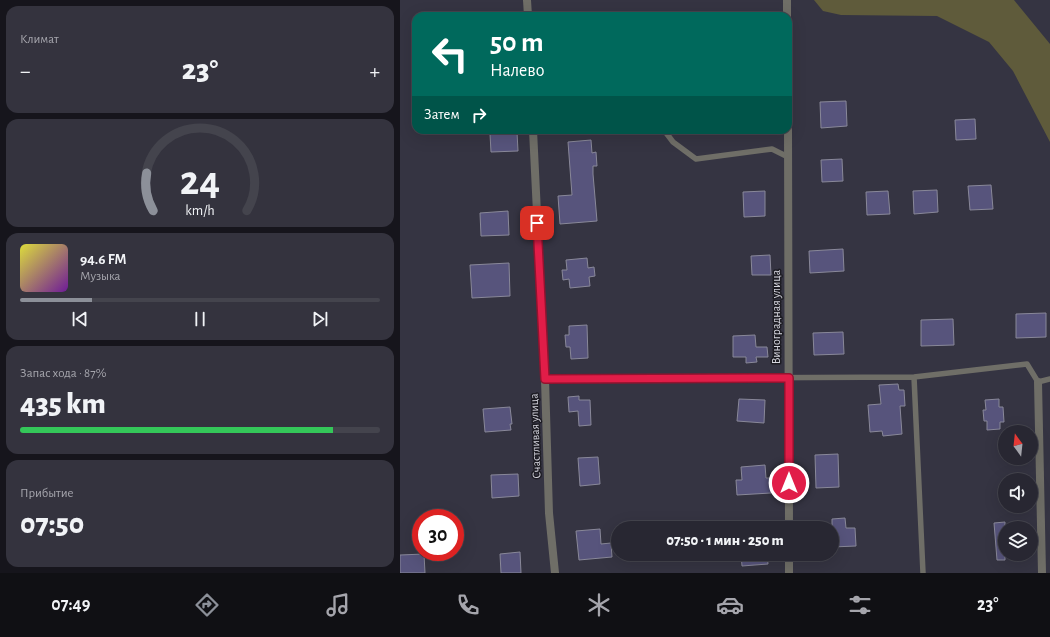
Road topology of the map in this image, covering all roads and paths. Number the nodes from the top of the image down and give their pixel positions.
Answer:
1 (527, 0) edge
2 (787, 0) edge
3 (528, 12) edge
4 (787, 12) edge
5 (533, 134) edge
6 (667, 134) edge
7 (788, 134) edge
8 (788, 157) junction
9 (914, 377) junction
10 (789, 378) junction
11 (545, 379) junction
12 (1050, 379) edge
13 (1038, 382) junction
14 (789, 521) edge
15 (789, 561) edge
16 (555, 573) edge
17 (789, 573) edge
18 (923, 573) edge
19 (1042, 573) edge

1 - 3 street
2 - 4 street
5 - 11 street, Счастливая улица
6 - 8 lane
7 - 8 street, Виноградная улица
8 - 10 street, Виноградная улица
9 - 10 lane
9 - 13 lane
9 - 18 lane
10 - 11 lane
10 - 14 street, Виноградная улица
11 - 16 street, Счастливая улица
12 - 13 lane
13 - 19 street
15 - 17 street

